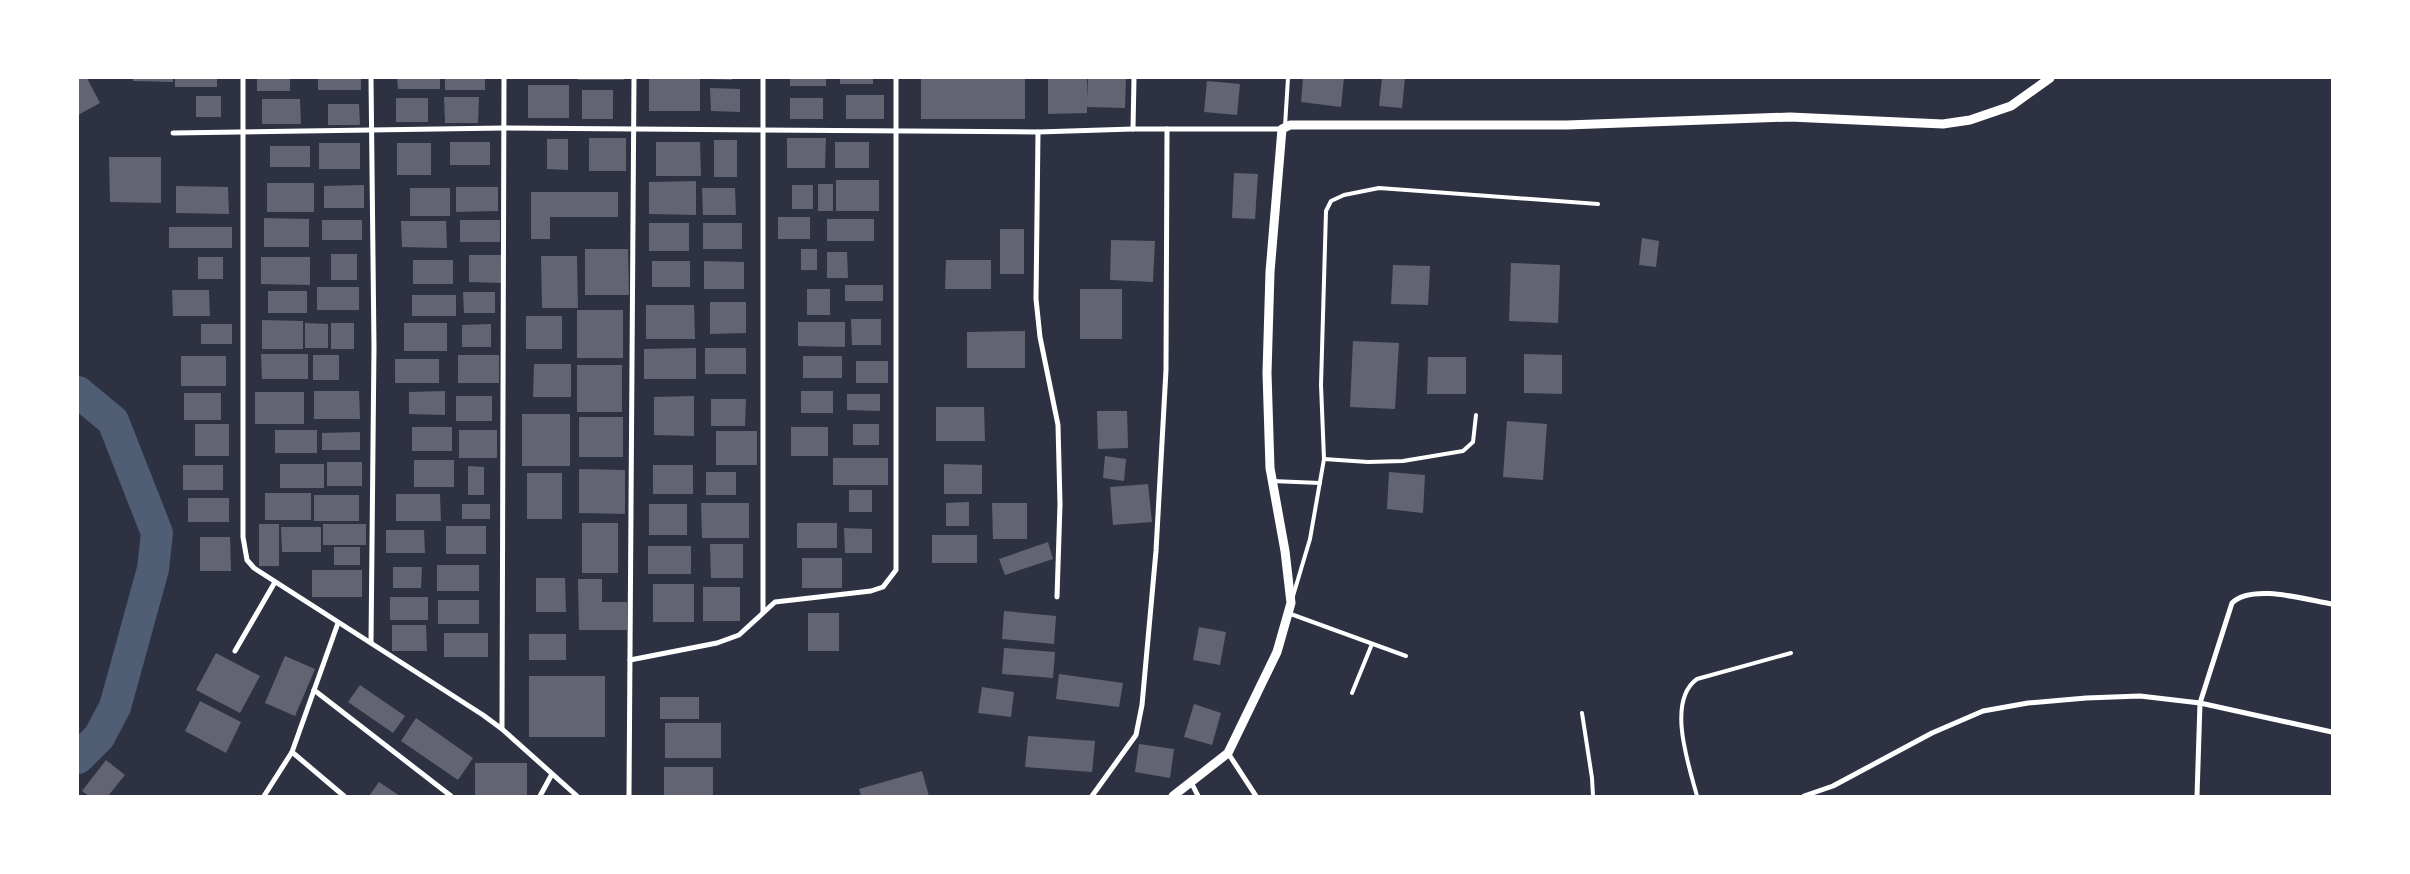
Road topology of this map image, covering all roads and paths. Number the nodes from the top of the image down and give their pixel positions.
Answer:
1 (243, 78) edge
2 (371, 78) edge
3 (504, 78) edge
4 (634, 78) edge
5 (763, 78) edge
6 (896, 78) edge
7 (1134, 78) edge
8 (1288, 78) edge
9 (2050, 78) edge
10 (504, 128) junction
11 (1284, 128) junction
12 (1133, 129) junction
13 (1167, 129) junction
14 (371, 130) junction
15 (764, 130) junction
16 (243, 131) junction
17 (634, 131) junction
18 (173, 132) dead end
19 (897, 132) junction
20 (1038, 132) junction
21 (1598, 204) dead end
22 (1476, 415) dead end
23 (1324, 459) junction
24 (1272, 480) junction
25 (1320, 483) junction
26 (275, 582) junction
27 (1057, 597) dead end
28 (1290, 603) junction
29 (2332, 604) edge
30 (763, 613) junction
31 (1288, 613) junction
32 (338, 623) junction
33 (371, 643) junction
34 (1372, 644) junction
35 (235, 650) dead end
36 (1790, 653) dead end
37 (1406, 656) dead end
38 (630, 660) junction
39 (314, 690) junction
40 (1352, 693) dead end
41 (2200, 703) junction
42 (1582, 713) dead end
43 (502, 729) junction
44 (2332, 732) edge
45 (292, 752) junction
46 (1228, 753) junction
47 (552, 774) junction
48 (1191, 782) junction
49 (264, 796) edge
50 (344, 796) edge
51 (451, 796) edge
52 (540, 796) edge
53 (578, 796) edge
54 (629, 796) edge
55 (1092, 796) edge
56 (1172, 796) edge
57 (1198, 796) edge
58 (1256, 796) edge
59 (1593, 796) edge
60 (1697, 796) edge
61 (1804, 796) edge
62 (2197, 796) edge

1 - 16 street
2 - 14 street
3 - 10 street
4 - 17 street
5 - 15 street
6 - 19 street
7 - 12 street
8 - 11 lane
9 - 11 street
10 - 14 street
10 - 17 street
10 - 43 street
11 - 13 street
11 - 24 street
12 - 13 street
12 - 20 street
13 - 55 street
14 - 16 street
14 - 33 street
15 - 17 street
15 - 19 street
15 - 30 street
16 - 18 street
16 - 26 street
17 - 38 street
19 - 20 street
19 - 30 street
20 - 27 street
21 - 23 lane
22 - 23 lane
23 - 25 lane
24 - 25 lane
24 - 28 street
25 - 28 lane
26 - 32 street
26 - 35 street
28 - 31 street
29 - 41 street
30 - 38 street
31 - 34 lane
31 - 46 street
32 - 33 street
32 - 39 street
33 - 43 street
34 - 37 lane
34 - 40 lane
36 - 60 lane
38 - 54 street
39 - 45 street
39 - 51 street
41 - 44 street
41 - 61 street
41 - 62 street
42 - 59 lane
43 - 47 street
45 - 49 street
45 - 50 street
46 - 48 street
46 - 58 street
47 - 52 street
47 - 53 street
48 - 56 street
48 - 57 street

